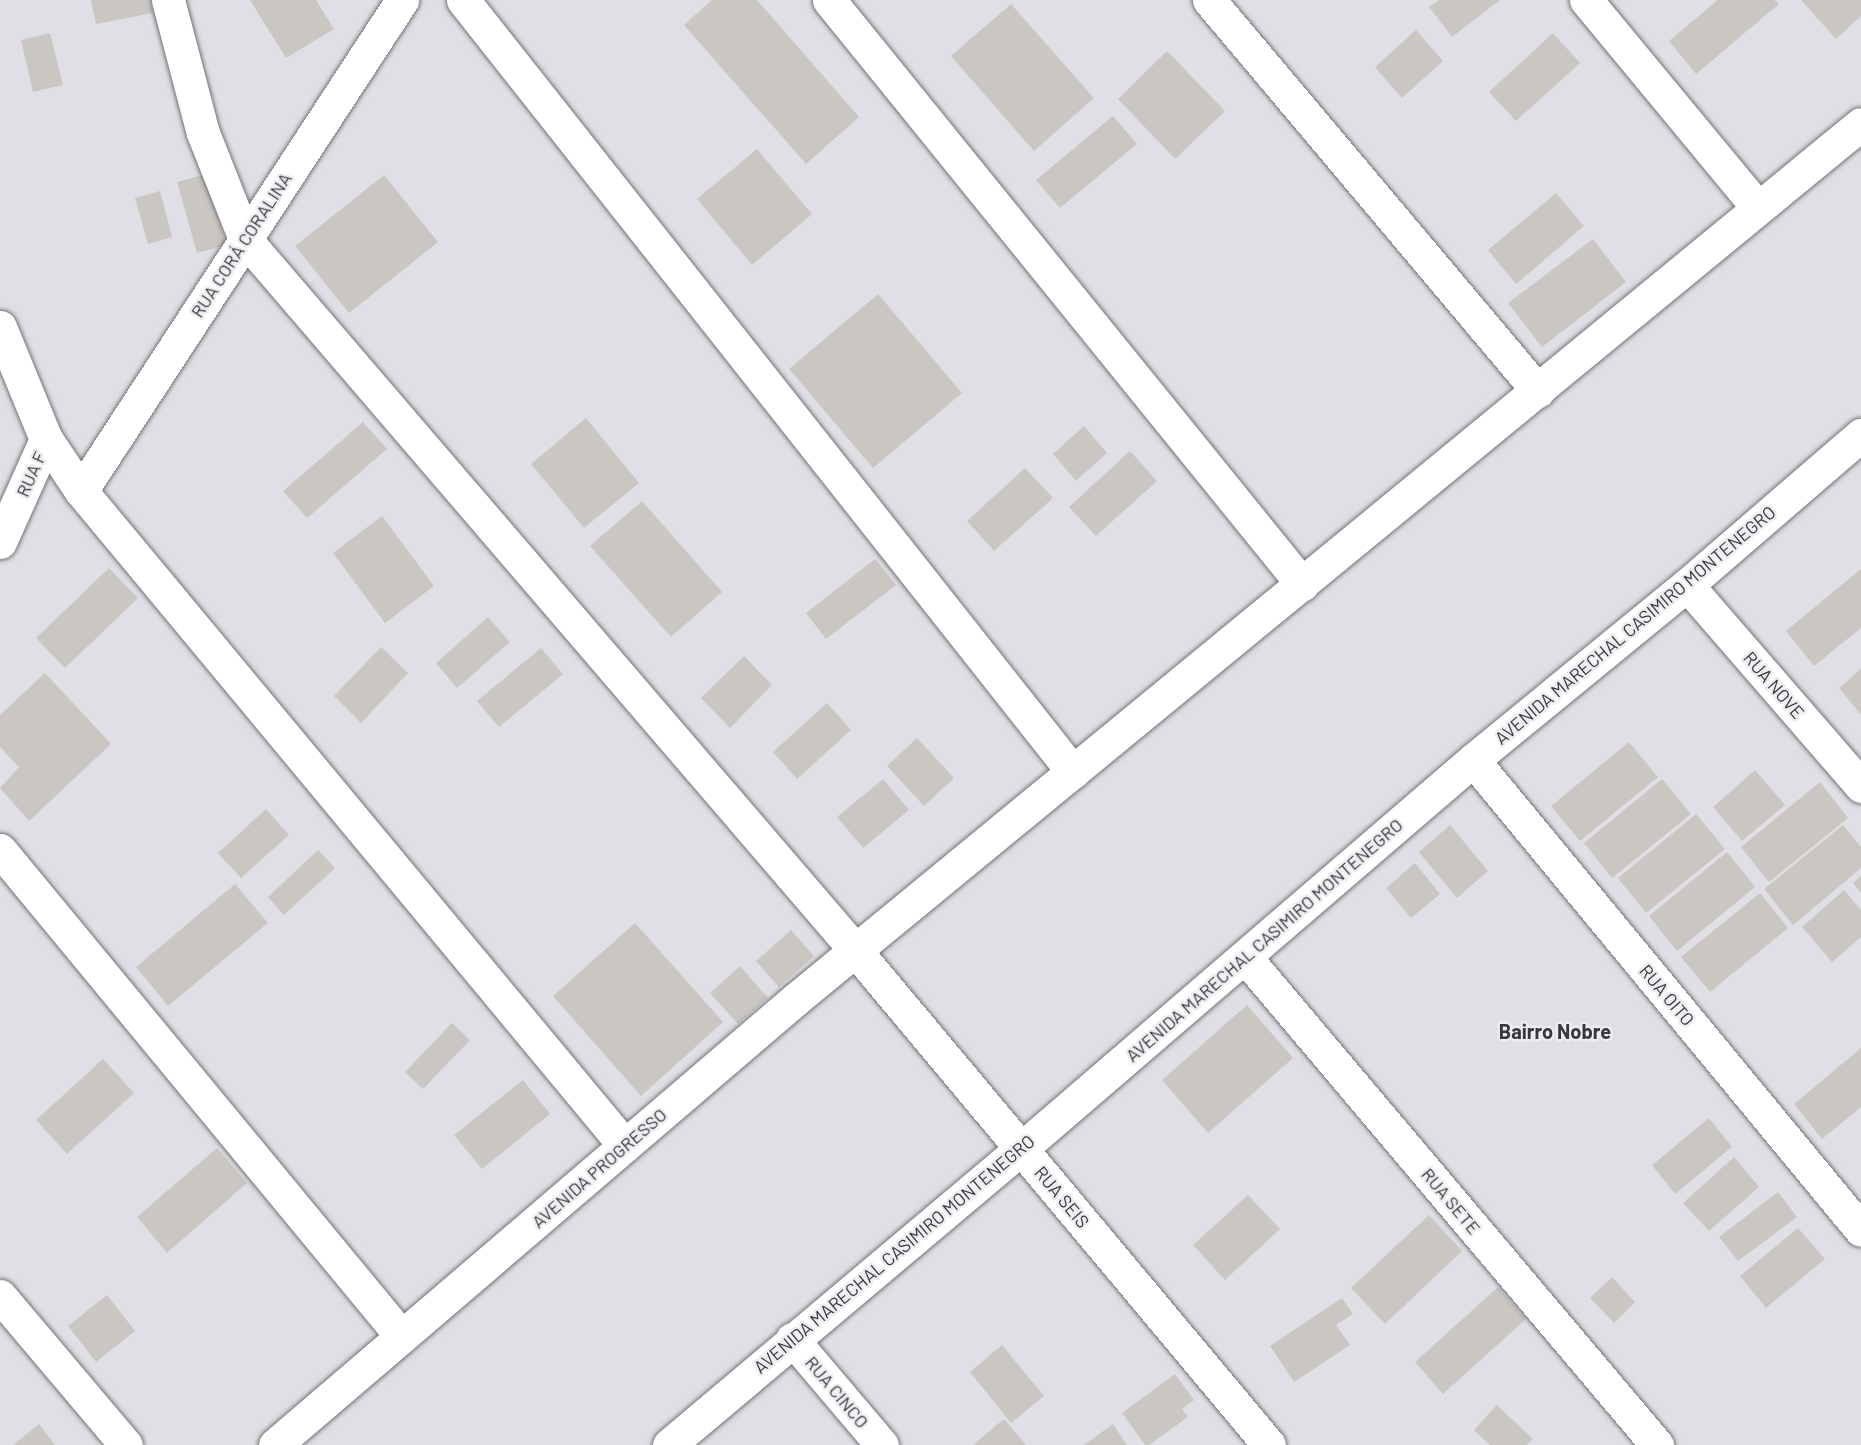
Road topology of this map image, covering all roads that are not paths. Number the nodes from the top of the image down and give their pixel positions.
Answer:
1 (168, 0) edge
2 (402, 0) edge
3 (463, 0) edge
4 (829, 0) edge
5 (1209, 0) edge
6 (1586, 0) edge
7 (1861, 123) edge
8 (1758, 208) junction
9 (244, 239) junction
10 (0, 327) edge
11 (1538, 391) junction
12 (1861, 435) edge
13 (46, 439) junction
14 (81, 491) junction
15 (0, 542) edge
16 (1302, 584) junction
17 (1687, 585) junction
18 (1473, 760) junction
19 (1073, 772) junction
20 (1861, 786) edge
21 (0, 850) edge
22 (855, 950) junction
23 (1245, 957) junction
24 (625, 1146) junction
25 (1022, 1148) junction
26 (1861, 1230) edge
27 (0, 1296) edge
28 (402, 1337) junction
29 (792, 1339) junction
30 (126, 1445) edge
31 (275, 1445) edge
32 (669, 1445) edge
33 (882, 1445) edge
34 (1269, 1445) edge
35 (1657, 1445) edge

1 - 9 street, RUA SEIS
2 - 9 street, RUA CORÁ CORALINA
3 - 19 street
4 - 16 street
5 - 11 street
6 - 8 street
7 - 8 street, AVENIDA PROGRESSO
8 - 11 street, AVENIDA PROGRESSO
9 - 14 street, RUA CORÁ CORALINA
9 - 22 street, RUA SEIS
10 - 13 street
11 - 16 street, AVENIDA PROGRESSO
12 - 17 street, AVENIDA MARECHAL CASIMIRO MONTENEGRO
13 - 14 street
13 - 15 street, RUA F
14 - 24 street
16 - 19 street, AVENIDA PROGRESSO
17 - 18 street, AVENIDA MARECHAL CASIMIRO MONTENEGRO
17 - 20 street, RUA NOVE
18 - 23 street, AVENIDA MARECHAL CASIMIRO MONTENEGRO
18 - 26 street, RUA OITO
19 - 22 street, AVENIDA PROGRESSO
21 - 28 street
22 - 24 street, AVENIDA PROGRESSO
22 - 25 street, RUA SEIS
23 - 25 street, AVENIDA MARECHAL CASIMIRO MONTENEGRO
23 - 35 street, RUA SETE
24 - 28 street, AVENIDA PROGRESSO
25 - 29 street, AVENIDA MARECHAL CASIMIRO MONTENEGRO
25 - 34 street, RUA SEIS
27 - 30 street
28 - 31 street, AVENIDA PROGRESSO
29 - 32 street, AVENIDA MARECHAL CASIMIRO MONTENEGRO
29 - 33 street, RUA CINCO

